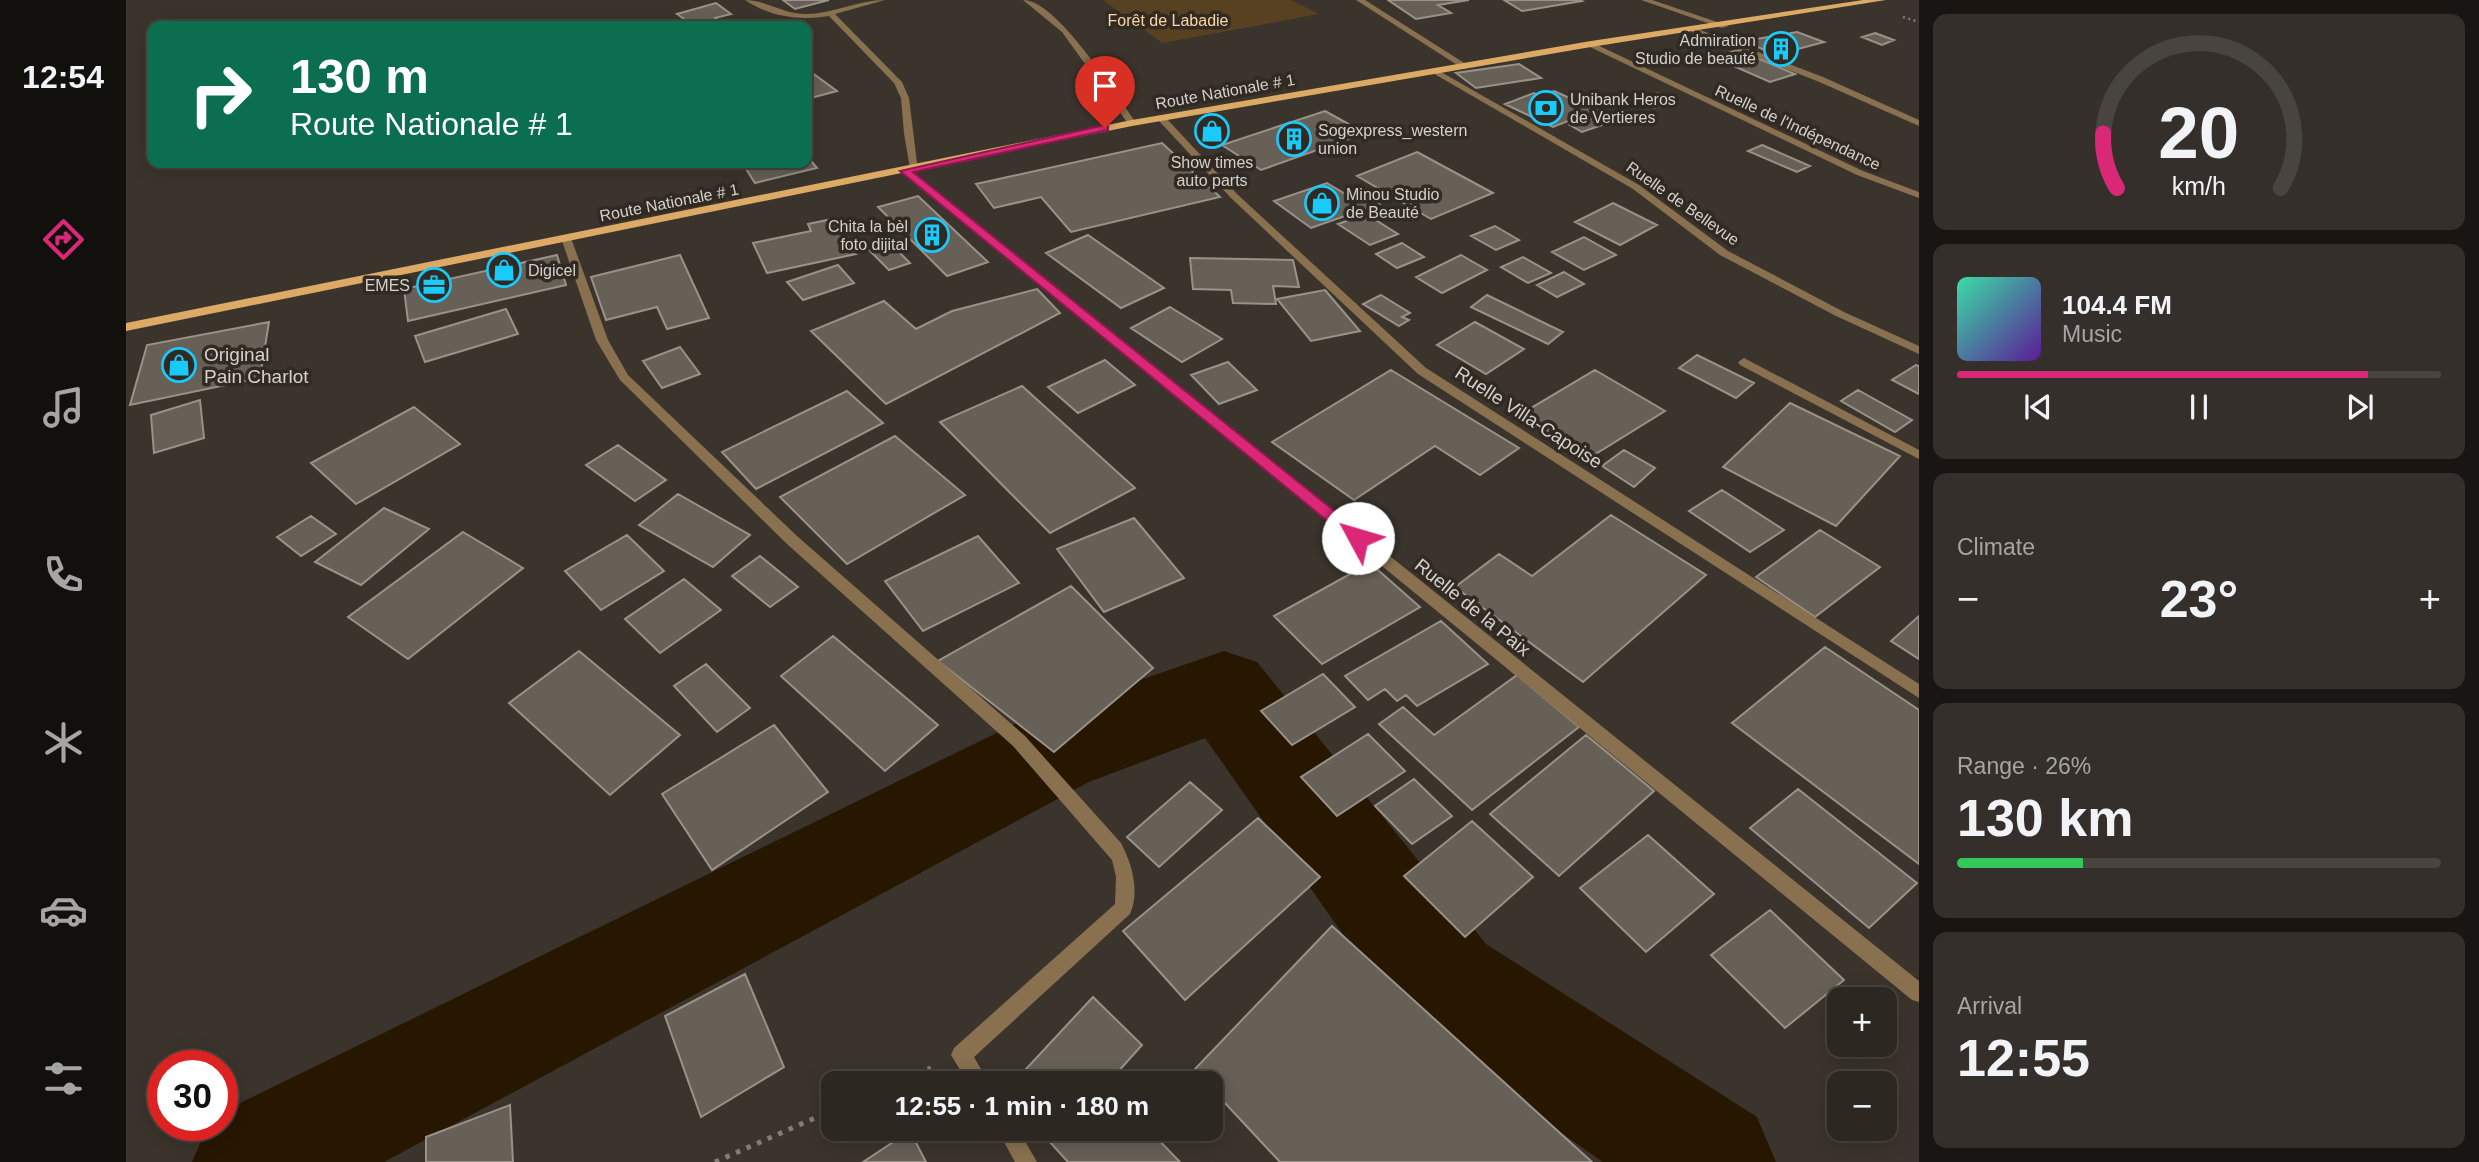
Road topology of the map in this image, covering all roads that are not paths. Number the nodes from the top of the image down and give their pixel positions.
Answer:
1 (750, 0) edge
2 (881, 0) edge
3 (1027, 0) edge
4 (1360, 0) edge
5 (1645, 0) edge
6 (1881, 0) edge
7 (832, 15) junction
8 (1725, 26) junction
9 (1695, 30) junction
10 (1591, 44) junction
11 (1465, 66) junction
12 (1434, 70) junction
13 (1162, 118) junction
14 (1132, 122) junction
15 (1919, 123) edge
16 (910, 170) junction
17 (1919, 195) edge
18 (566, 239) junction
19 (126, 327) edge
20 (1919, 350) edge
21 (1744, 362) dead end
22 (1919, 455) edge
23 (1919, 692) edge
24 (1919, 993) edge
25 (971, 1071) edge
26 (1014, 1141) edge
27 (1027, 1162) edge

1 - 7 street
2 - 7 street
3 - 14 street
4 - 11 street
5 - 8 street
6 - 8 main road, Route Nationale # 1
7 - 16 street
8 - 9 main road, Route Nationale # 1
9 - 10 main road, Route Nationale # 1
9 - 15 street
10 - 11 main road, Route Nationale # 1
10 - 17 street, Ruelle de l'Indépendance
11 - 12 main road, Route Nationale # 1
12 - 13 main road, Route Nationale # 1
12 - 20 street, Ruelle de Bellevue
13 - 14 main road, Route Nationale # 1
13 - 23 street, Ruelle Villa-Capoise
14 - 16 main road, Route Nationale # 1
16 - 18 main road, Route Nationale # 1
16 - 24 street, Ruelle de la Paix
18 - 19 main road, Route Nationale # 1
18 - 25 street
21 - 22 street
26 - 27 street

